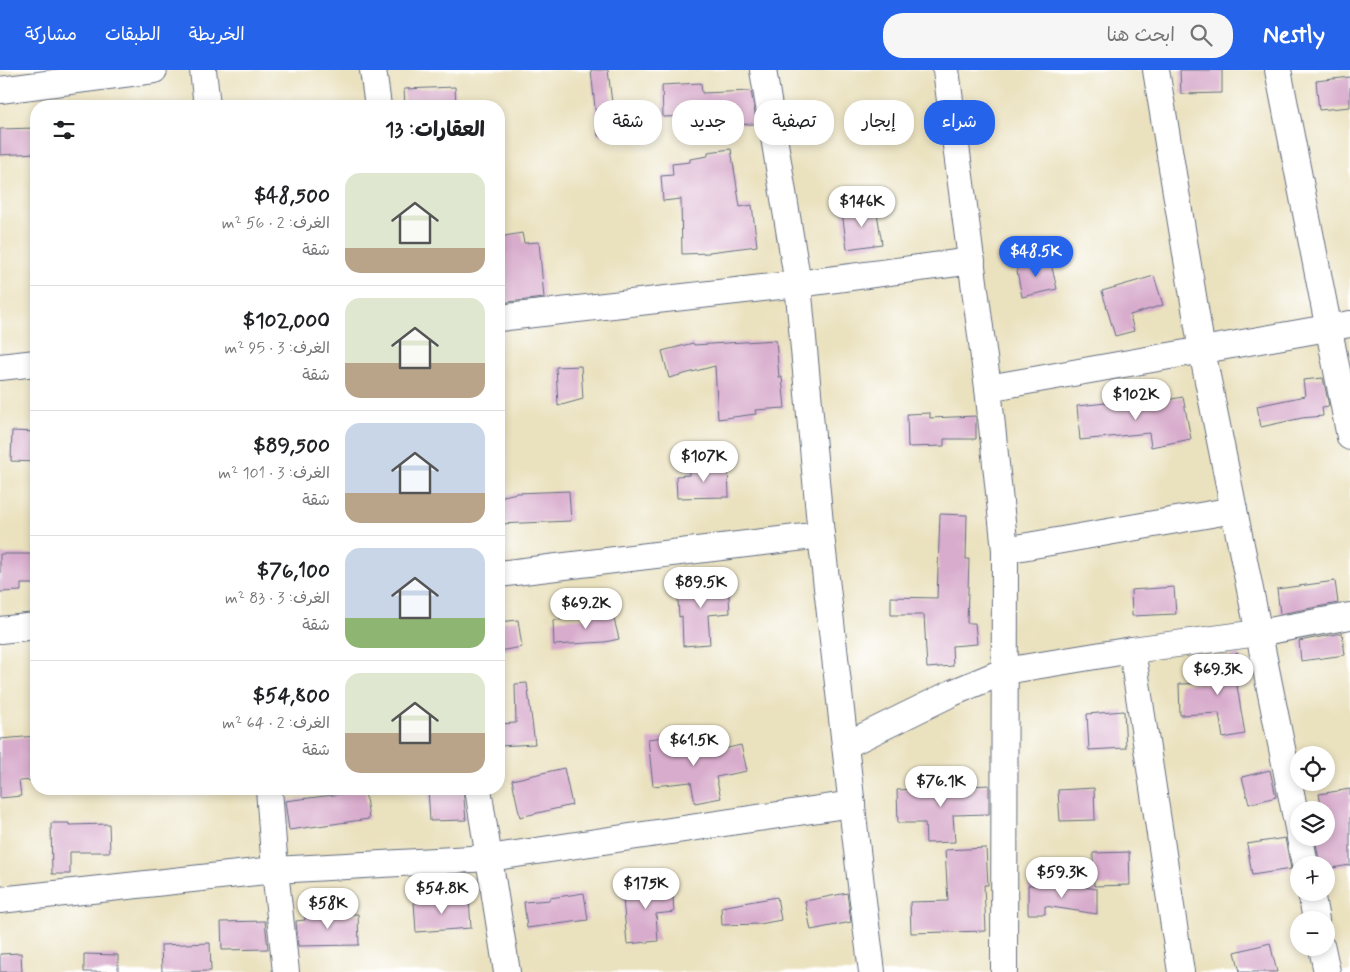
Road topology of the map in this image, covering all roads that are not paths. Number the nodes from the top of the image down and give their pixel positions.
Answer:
1 (154, 70) edge
2 (203, 70) edge
3 (372, 70) edge
4 (763, 70) edge
5 (946, 70) edge
6 (1156, 70) edge
7 (1278, 70) edge
8 (0, 90) edge
9 (206, 100) edge
10 (377, 100) edge
11 (972, 261) junction
12 (798, 284) junction
13 (505, 317) edge
14 (1339, 326) edge
15 (1202, 351) junction
16 (30, 364) edge
17 (0, 367) edge
18 (988, 388) junction
19 (1350, 437) edge
20 (1234, 510) junction
21 (821, 535) junction
22 (1005, 550) junction
23 (505, 573) edge
24 (1350, 616) edge
25 (30, 627) edge
26 (0, 630) edge
27 (1258, 632) junction
28 (1132, 650) junction
29 (1005, 672) junction
30 (846, 745) junction
31 (269, 795) edge
32 (479, 795) edge
33 (1292, 801) edge
34 (852, 804) junction
35 (489, 858) junction
36 (275, 870) junction
37 (0, 900) edge
38 (1324, 956) edge
39 (286, 972) edge
40 (507, 972) edge
41 (872, 972) edge
42 (1004, 972) edge
43 (1181, 972) edge
44 (1327, 972) edge

1 - 8 street
2 - 9 street
3 - 10 street
4 - 12 street
5 - 11 street
6 - 15 street
7 - 14 street
11 - 12 street
11 - 18 street
12 - 13 street
12 - 21 street
14 - 15 street
14 - 19 street
15 - 18 street
15 - 20 street
16 - 17 street
18 - 22 street
20 - 22 street
20 - 27 street
21 - 23 street
21 - 30 street
22 - 29 street
24 - 27 street
25 - 26 street
27 - 28 street
27 - 33 street
28 - 29 street
28 - 43 street
29 - 30 street
29 - 42 street
30 - 34 street
31 - 36 street
32 - 35 street
34 - 35 street
34 - 41 street
35 - 36 street
35 - 40 street
36 - 37 street
36 - 39 street
38 - 44 street

